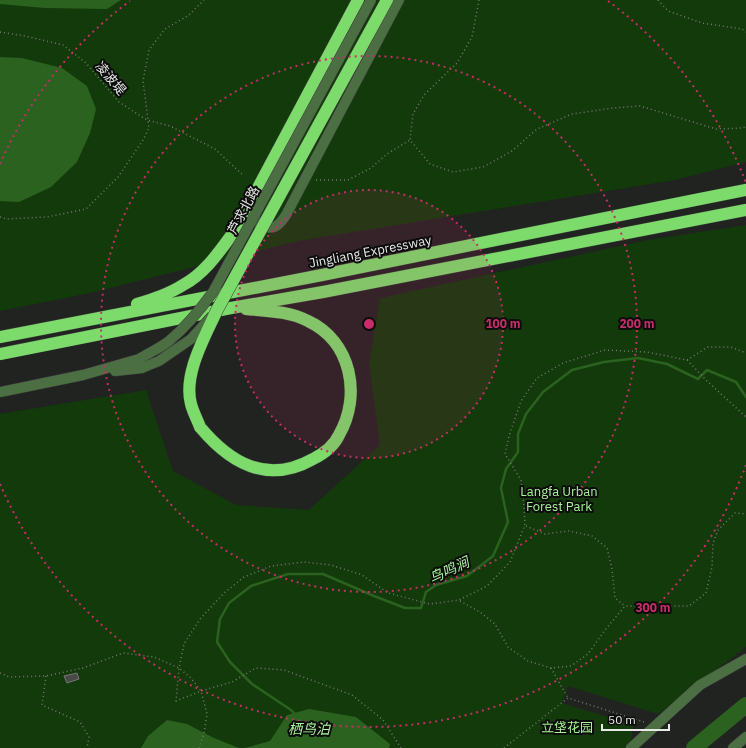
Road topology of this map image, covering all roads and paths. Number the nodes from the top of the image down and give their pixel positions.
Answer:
1 (204, 0) edge
2 (358, 0) edge
3 (371, 0) edge
4 (387, 0) edge
5 (399, 0) edge
6 (479, 0) edge
7 (658, 0) edge
8 (0, 32) edge
9 (746, 32) edge
10 (147, 120) junction
11 (746, 126) edge
12 (410, 140) junction
13 (244, 176) dead end
14 (316, 180) dead end
15 (746, 190) edge
16 (254, 193) junction
17 (746, 210) edge
18 (0, 217) edge
19 (231, 308) junction
20 (217, 310) junction
21 (102, 317) junction
22 (0, 337) edge
23 (746, 353) edge
24 (0, 354) edge
25 (687, 360) junction
26 (141, 363) junction
27 (0, 392) edge
28 (746, 417) edge
29 (746, 514) edge
30 (525, 525) junction
31 (459, 600) junction
32 (625, 606) junction
33 (746, 659) edge
34 (179, 668) junction
35 (551, 668) junction
36 (0, 673) edge
37 (46, 676) junction
38 (201, 691) junction
39 (568, 698) junction
40 (655, 726) junction
41 (746, 737) edge
42 (636, 747) edge
43 (87, 748) edge
44 (200, 748) edge
45 (401, 748) edge
46 (504, 748) edge
47 (733, 748) edge

1 - 10 path
2 - 16 highway
3 - 26 street, 芦求北路, bridge
4 - 20 highway, bridge
5 - 16 street
6 - 12 path
7 - 9 path
8 - 10 path, 凌波堤
10 - 13 path, 凌波堤
10 - 18 path
11 - 12 path
12 - 14 path
15 - 21 highway, Jingliang Expressway
16 - 21 highway
17 - 19 highway
19 - 20 highway, bridge
19 - 24 highway
20 - 26 street, 芦求北路, bridge
21 - 22 highway, Jingliang Expressway
23 - 25 path
25 - 28 path
25 - 30 path
26 - 27 street, 芦求北路
29 - 32 path
30 - 31 path
30 - 32 path
31 - 34 path
31 - 35 path
32 - 35 path
33 - 40 street
34 - 37 path
34 - 38 path
34 - 38 path
35 - 39 path
36 - 37 path
37 - 43 path
38 - 44 path
38 - 45 path
39 - 40 path
39 - 46 path
40 - 42 street
41 - 47 street

